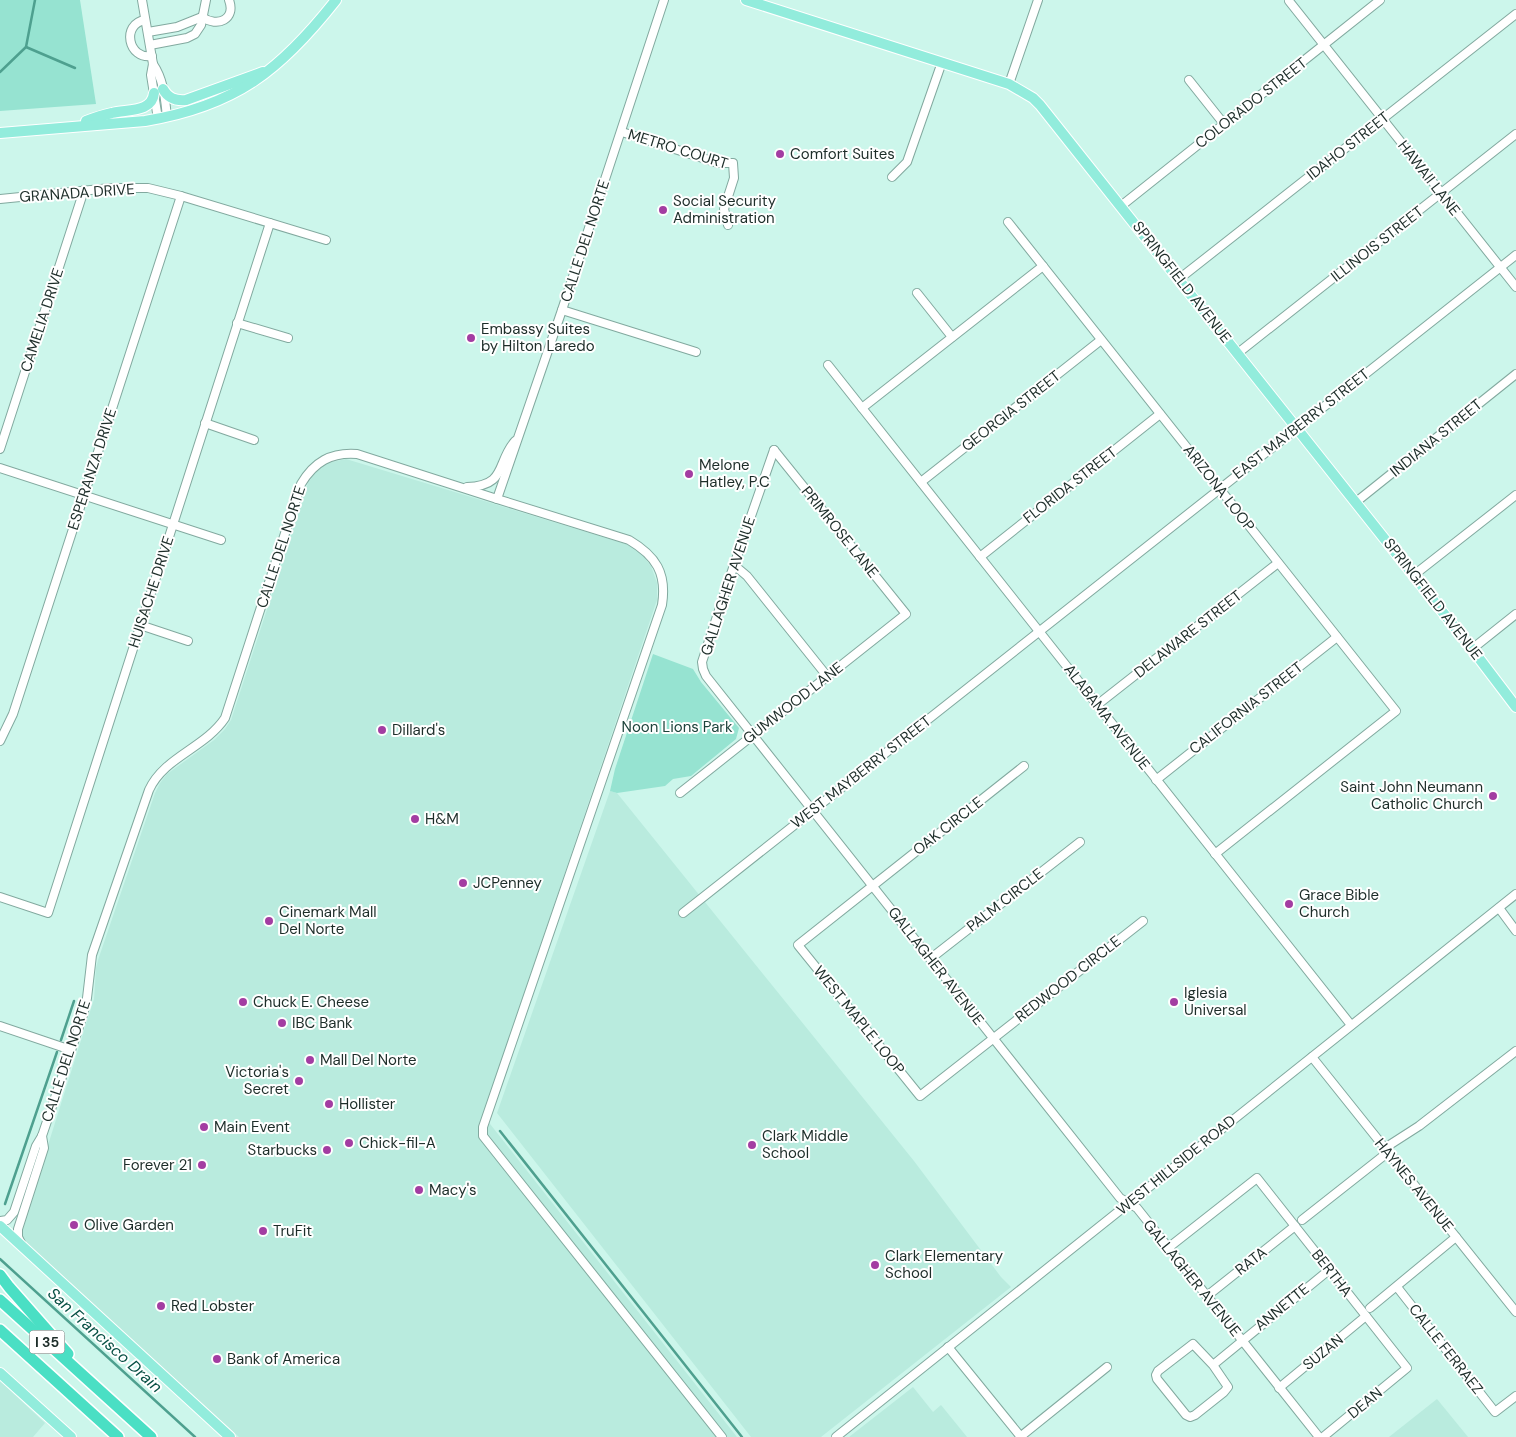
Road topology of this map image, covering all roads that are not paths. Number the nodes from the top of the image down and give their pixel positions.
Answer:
1 (142, 0) edge
2 (206, 0) edge
3 (228, 0) edge
4 (336, 0) edge
5 (664, 0) edge
6 (746, 0) edge
7 (1038, 0) edge
8 (1380, 0) edge
9 (1289, 1) edge
10 (1516, 14) edge
11 (202, 17) junction
12 (145, 20) junction
13 (177, 27) junction
14 (148, 32) junction
15 (180, 40) junction
16 (150, 45) junction
17 (1324, 45) junction
18 (153, 60) junction
19 (942, 62) junction
20 (273, 68) junction
21 (1189, 80) dead end
22 (1009, 84) junction
23 (159, 91) junction
24 (163, 118) junction
25 (1383, 119) junction
26 (1224, 124) junction
27 (70, 126) junction
28 (622, 132) junction
29 (0, 133) edge
30 (1516, 134) edge
31 (892, 177) dead end
32 (84, 190) junction
33 (1442, 193) junction
34 (181, 196) junction
35 (0, 199) edge
36 (1121, 206) junction
37 (1008, 222) dead end
38 (270, 223) junction
39 (728, 225) dead end
40 (326, 240) dead end
41 (1516, 255) edge
42 (1043, 266) junction
43 (1500, 267) junction
44 (1179, 278) junction
45 (1516, 287) edge
46 (917, 293) dead end
47 (562, 310) junction
48 (238, 323) junction
49 (952, 337) junction
50 (288, 338) dead end
51 (1102, 340) junction
52 (696, 352) dead end
53 (1238, 353) junction
54 (828, 365) dead end
55 (1516, 374) edge
56 (862, 408) junction
57 (1160, 414) junction
58 (206, 423) junction
59 (1296, 427) junction
60 (518, 437) junction
61 (254, 440) dead end
62 (0, 450) edge
63 (774, 450) joint
64 (0, 468) edge
65 (921, 482) junction
66 (461, 488) junction
67 (1219, 488) junction
68 (84, 495) junction
69 (1516, 495) edge
70 (497, 499) junction
71 (1356, 502) junction
72 (172, 524) junction
73 (221, 540) dead end
74 (980, 557) junction
75 (1278, 563) junction
76 (734, 565) junction
77 (1414, 575) junction
78 (906, 614) joint
79 (1516, 614) edge
80 (140, 625) junction
81 (1038, 631) junction
82 (1337, 637) junction
83 (188, 641) dead end
84 (1472, 649) junction
85 (827, 676) junction
86 (1097, 705) junction
87 (1516, 707) edge
88 (753, 735) junction
89 (0, 741) edge
90 (1024, 766) dead end
91 (1156, 780) junction
92 (680, 793) dead end
93 (812, 810) junction
94 (1080, 842) dead end
95 (1215, 854) junction
96 (872, 886) junction
97 (1516, 894) edge
98 (0, 897) edge
99 (1499, 908) junction
100 (683, 913) dead end
101 (1143, 921) dead end
102 (1516, 931) edge
103 (930, 959) junction
104 (1352, 1025) junction
105 (0, 1026) edge
106 (993, 1038) junction
107 (71, 1050) junction
108 (1516, 1051) edge
109 (1312, 1057) junction
110 (42, 1136) junction
111 (1386, 1151) junction
112 (1128, 1203) junction
113 (1302, 1220) dead end
114 (0, 1221) edge
115 (0, 1226) edge
116 (1295, 1226) junction
117 (1456, 1237) junction
118 (24, 1247) junction
119 (1168, 1248) junction
120 (1329, 1270) junction
121 (0, 1275) edge
122 (1397, 1287) junction
123 (1207, 1296) junction
124 (0, 1300) edge
125 (1370, 1308) dead end
126 (1516, 1312) edge
127 (1366, 1316) junction
128 (0, 1330) edge
129 (0, 1338) edge
130 (1242, 1340) junction
131 (948, 1347) junction
132 (1212, 1365) junction
133 (1107, 1367) dead end
134 (1407, 1368) joint
135 (0, 1372) edge
136 (50, 1375) junction
137 (93, 1384) junction
138 (1280, 1388) junction
139 (1516, 1396) edge
140 (71, 1437) edge
141 (118, 1437) edge
142 (151, 1437) edge
143 (230, 1437) edge
144 (722, 1437) edge
145 (836, 1437) edge
146 (1020, 1437) edge
147 (1319, 1437) edge
148 (1323, 1437) edge

1 - 12 street
2 - 11 street
3 - 11 street
4 - 20 main road
5 - 28 street, CALLE DEL NORTE
6 - 19 main road, SPRINGFIELD AVENUE
7 - 22 street
8 - 17 street, COLORADO STREET
9 - 17 street, HAWAII LANE
10 - 25 street, IDAHO STREET
11 - 13 street
11 - 15 street
12 - 14 street
12 - 18 street
13 - 14 street
13 - 15 street
14 - 16 street
15 - 16 street
16 - 18 street
17 - 25 street, HAWAII LANE
17 - 26 street, COLORADO STREET
18 - 23 street
19 - 22 main road, SPRINGFIELD AVENUE
19 - 31 street
20 - 23 main road
20 - 24 main road
21 - 26 street
22 - 36 main road, SPRINGFIELD AVENUE
23 - 24 street
23 - 27 main road
24 - 27 main road
25 - 33 street, HAWAII LANE
25 - 44 street, IDAHO STREET
26 - 36 street, COLORADO STREET
27 - 29 main road
28 - 39 street, METRO COURT
28 - 47 street, CALLE DEL NORTE
30 - 33 street, ILLINOIS STREET
32 - 34 street, GRANADA DRIVE
32 - 35 street, GRANADA DRIVE
32 - 62 street, CAMELIA DRIVE
33 - 43 street, HAWAII LANE
33 - 53 street, ILLINOIS STREET
34 - 38 street, GRANADA DRIVE
34 - 68 street, ESPERANZA DRIVE
36 - 44 main road, SPRINGFIELD AVENUE
37 - 42 street, ARIZONA LOOP
38 - 40 street, GRANADA DRIVE
38 - 48 street, HUISACHE DRIVE
41 - 43 street, EAST MAYBERRY STREET
42 - 49 street
42 - 51 street, ARIZONA LOOP
43 - 45 street, HAWAII LANE
43 - 59 street, EAST MAYBERRY STREET
44 - 53 main road, SPRINGFIELD AVENUE
46 - 49 street
47 - 52 street
47 - 60 street, CALLE DEL NORTE
48 - 50 street
48 - 58 street, HUISACHE DRIVE
49 - 56 street
51 - 57 street, ARIZONA LOOP
51 - 65 street, GEORGIA STREET
53 - 59 main road, SPRINGFIELD AVENUE
54 - 56 street, ALABAMA AVENUE
55 - 71 street, INDIANA STREET
56 - 65 street, ALABAMA AVENUE
57 - 67 street, ARIZONA LOOP
57 - 74 street, FLORIDA STREET
58 - 61 street
58 - 72 street, HUISACHE DRIVE
59 - 67 street, EAST MAYBERRY STREET
59 - 71 main road, SPRINGFIELD AVENUE
60 - 66 street
60 - 70 street, CALLE DEL NORTE
63 - 76 street, GALLAGHER AVENUE
63 - 78 street, PRIMROSE LANE
64 - 68 street
65 - 74 street, ALABAMA AVENUE
66 - 70 street, CALLE DEL NORTE
66 - 107 street, CALLE DEL NORTE
67 - 75 street, ARIZONA LOOP
67 - 81 street, EAST MAYBERRY STREET
68 - 72 street
68 - 89 street, ESPERANZA DRIVE
69 - 77 street
70 - 144 street
71 - 77 main road, SPRINGFIELD AVENUE
72 - 73 street
72 - 80 street, HUISACHE DRIVE
74 - 81 street, ALABAMA AVENUE
75 - 82 street, ARIZONA LOOP
75 - 86 street, DELAWARE STREET
76 - 85 street
76 - 88 street, GALLAGHER AVENUE
77 - 84 main road, SPRINGFIELD AVENUE
78 - 85 street, GUMWOOD LANE
79 - 84 street
80 - 83 street
80 - 98 street, HUISACHE DRIVE
81 - 86 street, ALABAMA AVENUE
81 - 93 street, WEST MAYBERRY STREET
82 - 91 street, CALIFORNIA STREET
82 - 95 street, ARIZONA LOOP
84 - 87 main road, SPRINGFIELD AVENUE
85 - 88 street, GUMWOOD LANE
86 - 91 street, ALABAMA AVENUE
88 - 92 street, GUMWOOD LANE
88 - 93 street, GALLAGHER AVENUE
90 - 96 street, OAK CIRCLE
91 - 95 street, ALABAMA AVENUE
93 - 96 street, GALLAGHER AVENUE
93 - 100 street, WEST MAYBERRY STREET
94 - 103 street, PALM CIRCLE
95 - 104 street, ALABAMA AVENUE
96 - 103 street, GALLAGHER AVENUE
96 - 106 street, WEST MAPLE LOOP
97 - 99 street, WEST HILLSIDE ROAD
99 - 102 street
99 - 104 street, WEST HILLSIDE ROAD
101 - 106 street, REDWOOD CIRCLE
103 - 106 street, GALLAGHER AVENUE
104 - 109 street, WEST HILLSIDE ROAD
105 - 107 street
106 - 112 street, GALLAGHER AVENUE
107 - 110 street, CALLE DEL NORTE
108 - 111 street
109 - 111 street, HAYNES AVENUE
109 - 112 street, WEST HILLSIDE ROAD
110 - 114 street, CALLE DEL NORTE
110 - 118 street
111 - 113 street
111 - 117 street, HAYNES AVENUE
112 - 119 street, GALLAGHER AVENUE
112 - 131 street, WEST HILLSIDE ROAD
115 - 118 main road
116 - 119 street, BERTHA
116 - 120 street, BERTHA
116 - 123 street, RATA
117 - 122 street
117 - 126 street, HAYNES AVENUE
118 - 143 main road
119 - 123 street, GALLAGHER AVENUE
120 - 127 street, BERTHA
120 - 130 street, ANNETTE
121 - 137 highway
122 - 125 street
122 - 139 street, CALLE FERRAEZ
123 - 130 street, GALLAGHER AVENUE
124 - 137 highway, I 35
127 - 134 street, BERTHA
127 - 138 street, SUZAN
128 - 136 highway, I 35
129 - 136 highway
130 - 132 street, ANNETTE
130 - 138 street, GALLAGHER AVENUE
131 - 145 street, WEST HILLSIDE ROAD
131 - 146 street
132 - 132 street
133 - 146 street
134 - 148 street, DEAN
135 - 140 main road
136 - 141 highway, I 35
137 - 142 highway, I 35
138 - 147 street, GALLAGHER AVENUE

